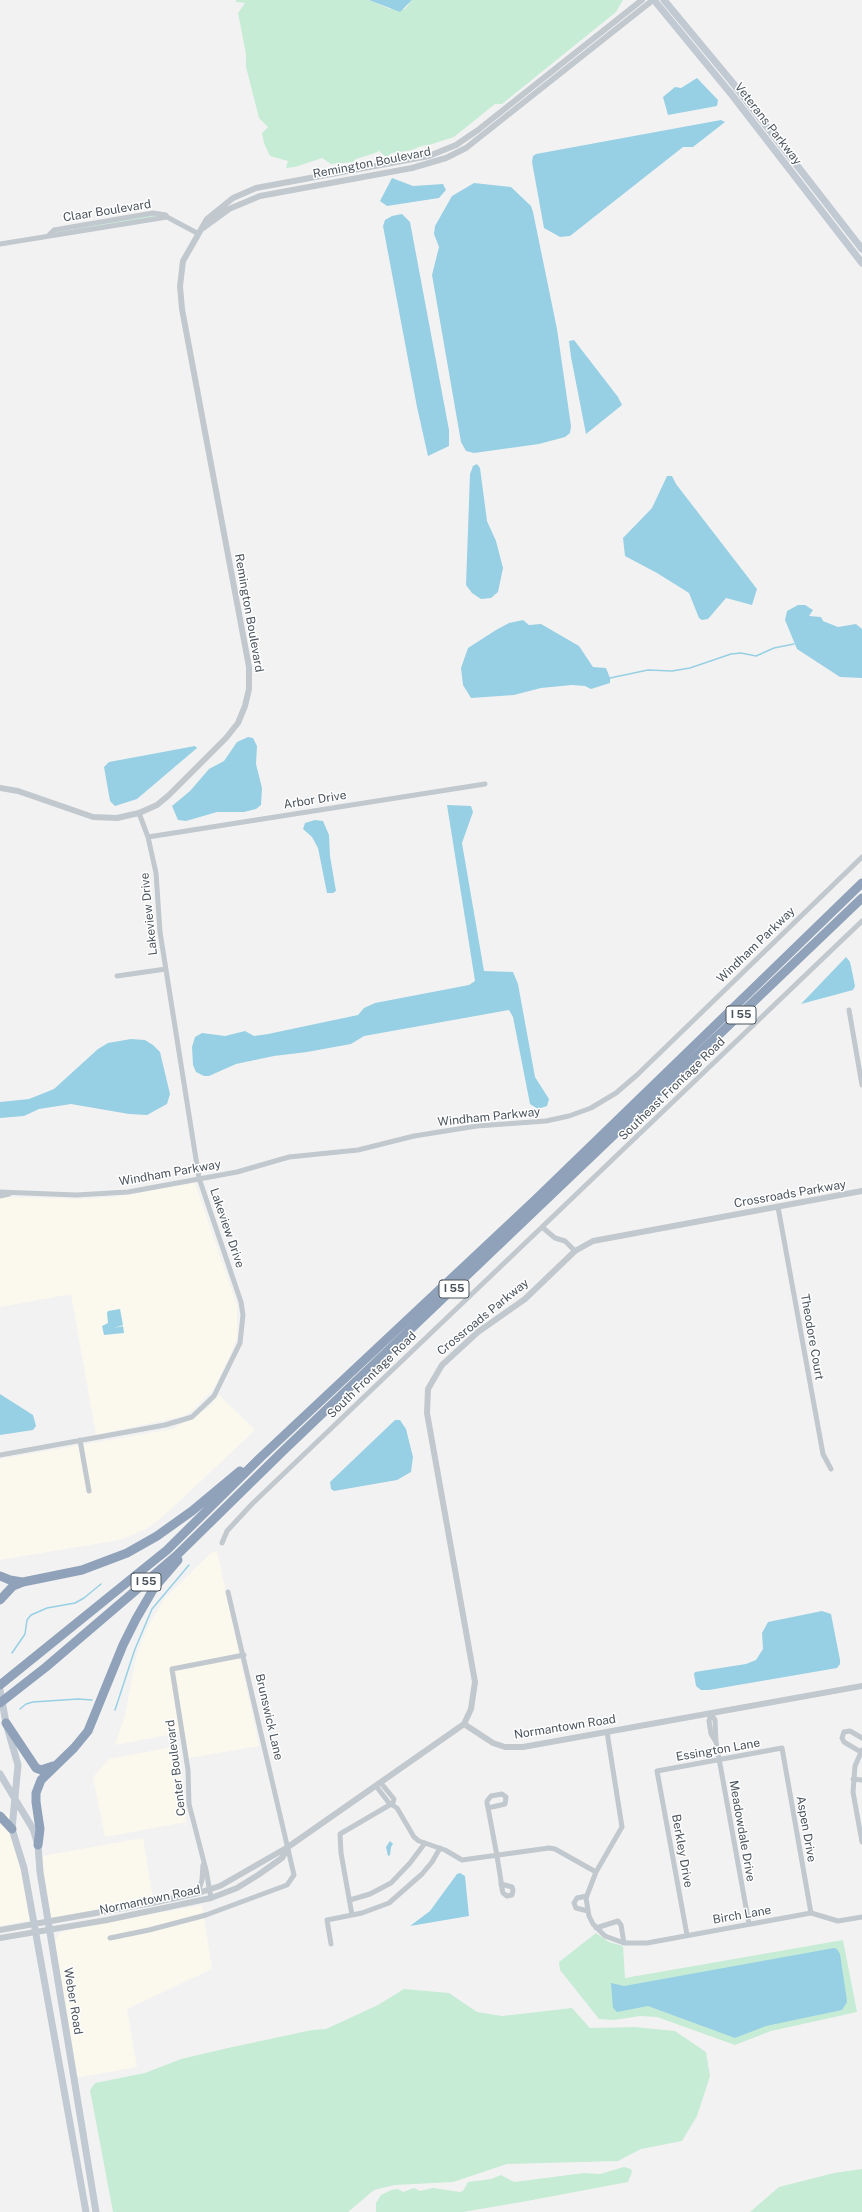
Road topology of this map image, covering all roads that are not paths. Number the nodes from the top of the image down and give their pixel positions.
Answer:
1 (642, 0) edge
2 (654, 0) edge
3 (664, 0) edge
4 (197, 233) junction
5 (0, 244) edge
6 (862, 249) edge
7 (862, 263) edge
8 (485, 784) dead end
9 (0, 788) edge
10 (139, 813) junction
11 (148, 837) junction
12 (862, 857) edge
13 (862, 883) edge
14 (862, 898) edge
15 (862, 921) edge
16 (166, 969) junction
17 (117, 976) dead end
18 (849, 1010) dead end
19 (862, 1084) edge
20 (199, 1178) junction
21 (862, 1191) edge
22 (0, 1192) edge
23 (14, 1193) junction
24 (0, 1196) edge
25 (778, 1207) junction
26 (542, 1227) junction
27 (575, 1251) junction
28 (80, 1440) junction
29 (283, 1450) junction
30 (0, 1454) edge
31 (261, 1457) junction
32 (831, 1469) dead end
33 (89, 1491) dead end
34 (222, 1543) dead end
35 (0, 1576) edge
36 (23, 1582) junction
37 (228, 1592) dead end
38 (0, 1600) edge
39 (244, 1655) junction
40 (0, 1685) edge
41 (862, 1686) edge
42 (0, 1690) edge
43 (0, 1703) edge
44 (711, 1714) junction
45 (6, 1724) junction
46 (464, 1724) junction
47 (607, 1732) junction
48 (862, 1738) edge
49 (782, 1748) joint
50 (861, 1751) edge
51 (719, 1760) junction
52 (58, 1764) junction
53 (657, 1771) joint
54 (0, 1774) edge
55 (853, 1779) junction
56 (862, 1780) edge
57 (379, 1784) junction
58 (15, 1799) junction
59 (393, 1803) junction
60 (488, 1808) dead end
61 (0, 1816) edge
62 (12, 1829) junction
63 (862, 1842) edge
64 (425, 1843) junction
65 (38, 1845) junction
66 (288, 1847) junction
67 (440, 1848) junction
68 (497, 1856) junction
69 (203, 1864) junction
70 (596, 1872) junction
71 (501, 1884) dead end
72 (210, 1890) junction
73 (198, 1893) junction
74 (587, 1896) junction
75 (211, 1898) junction
76 (350, 1900) junction
77 (588, 1911) junction
78 (811, 1913) junction
79 (352, 1915) junction
80 (862, 1917) edge
81 (49, 1922) junction
82 (34, 1924) junction
83 (749, 1924) junction
84 (596, 1928) junction
85 (0, 1930) edge
86 (50, 1930) junction
87 (35, 1933) junction
88 (687, 1935) junction
89 (0, 1938) edge
90 (110, 1938) dead end
91 (624, 1943) junction
92 (331, 1944) dead end
93 (86, 2212) edge
94 (96, 2212) edge

1 - 4 street, Remington Boulevard
2 - 4 street, Remington Boulevard
2 - 7 main road, Veterans Parkway
3 - 6 main road, Veterans Parkway
4 - 5 street, Claar Boulevard
4 - 10 street, Remington Boulevard
8 - 11 street, Arbor Drive
9 - 10 street, Remington Boulevard
10 - 11 street, Lakeview Drive
11 - 16 street, Lakeview Drive
12 - 20 street, Windham Parkway
13 - 31 highway, I 55
14 - 29 highway, I 55
15 - 26 street, Southeast Frontage Road
16 - 17 street
16 - 20 street, Lakeview Drive
18 - 19 street
20 - 23 street, Windham Parkway
20 - 28 street, Lakeview Drive
21 - 25 street, Crossroads Parkway
22 - 23 street, Windham Parkway
23 - 24 street
25 - 27 street, Crossroads Parkway
25 - 32 street, Theodore Court
26 - 27 street
26 - 34 street, South Frontage Road
27 - 46 street, Crossroads Parkway
28 - 30 street, Lakeview Drive
28 - 33 street
29 - 43 highway, I 55
29 - 52 highway
31 - 36 highway
31 - 40 highway, I 55
35 - 36 highway
36 - 38 highway
37 - 39 street, Brunswick Lane
39 - 66 street, Brunswick Lane
39 - 69 street, Center Boulevard
41 - 44 street, Normantown Road
42 - 45 main road, Weber Road
44 - 47 street, Normantown Road
44 - 51 street, Meadowdale Drive
45 - 52 highway
45 - 58 main road, Weber Road
46 - 47 street, Normantown Road
46 - 57 street, Normantown Road
47 - 70 street
48 - 50 street
49 - 51 street, Essington Lane
49 - 78 street, Aspen Drive
50 - 55 street
51 - 53 street, Essington Lane
51 - 83 street, Meadowdale Drive
52 - 65 highway
53 - 88 street, Berkley Drive
54 - 58 main road, Weber Road
55 - 56 street
55 - 63 street
57 - 59 street
57 - 66 street, Normantown Road
58 - 62 main road, Weber Road
58 - 65 main road, Weber Road
59 - 64 street
59 - 76 street
60 - 68 street
61 - 62 highway
62 - 82 main road, Weber Road
64 - 67 street
64 - 76 street
65 - 81 main road, Weber Road
66 - 72 street, Normantown Road
66 - 75 street, Normantown Road
66 - 90 street, Brunswick Lane
67 - 68 street
67 - 79 street
68 - 70 street
68 - 71 street
69 - 72 street, Center Boulevard
69 - 73 street, Center Boulevard
70 - 74 street
72 - 73 street, Normantown Road
72 - 75 street, Center Boulevard
73 - 81 street, Normantown Road
74 - 77 street
74 - 77 street
75 - 86 street, Normantown Road
76 - 79 street
77 - 84 street
78 - 80 street, Birch Lane
78 - 83 street, Birch Lane
79 - 92 street
81 - 82 street, Normantown Road
81 - 86 main road, Weber Road
82 - 85 street, Normantown Road
82 - 87 main road, Weber Road
83 - 88 street, Birch Lane
84 - 91 street, Birch Lane
84 - 91 street
86 - 87 street, Normantown Road
86 - 94 main road, Weber Road
87 - 89 street, Normantown Road
87 - 93 main road, Weber Road
88 - 91 street, Birch Lane

